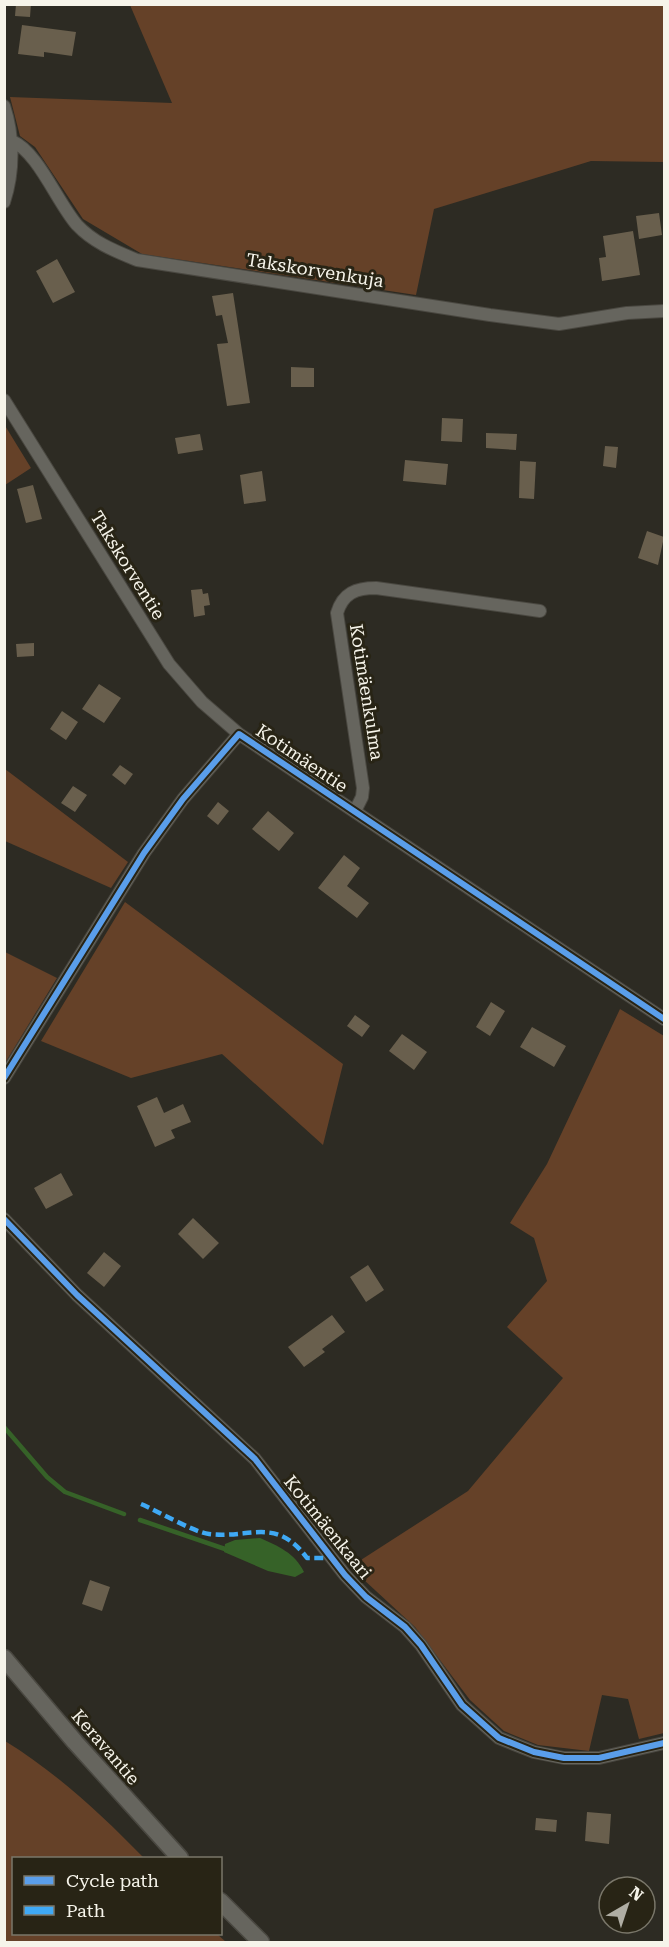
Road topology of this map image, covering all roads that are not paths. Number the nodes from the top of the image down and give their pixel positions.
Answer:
1 (4, 106) edge
2 (12, 141) junction
3 (4, 202) edge
4 (664, 311) edge
5 (4, 400) edge
6 (540, 611) dead end
7 (239, 734) junction
8 (355, 811) junction
9 (664, 1018) edge
10 (4, 1078) edge
11 (4, 1219) edge
12 (4, 1658) edge
13 (664, 1743) edge
14 (179, 1857) edge
15 (222, 1903) edge
16 (261, 1942) edge

1 - 2 street
2 - 3 street
2 - 4 street, Takskorvenkuja
5 - 7 street, Takskorventie
6 - 8 street, Kotimäenkulma
7 - 8 street, Kotimäentie
7 - 10 street, Kotimäentie
8 - 9 street, Kotimäentie
11 - 13 street, Kotimäenkaari
12 - 14 main road, Keravantie
15 - 16 main road

